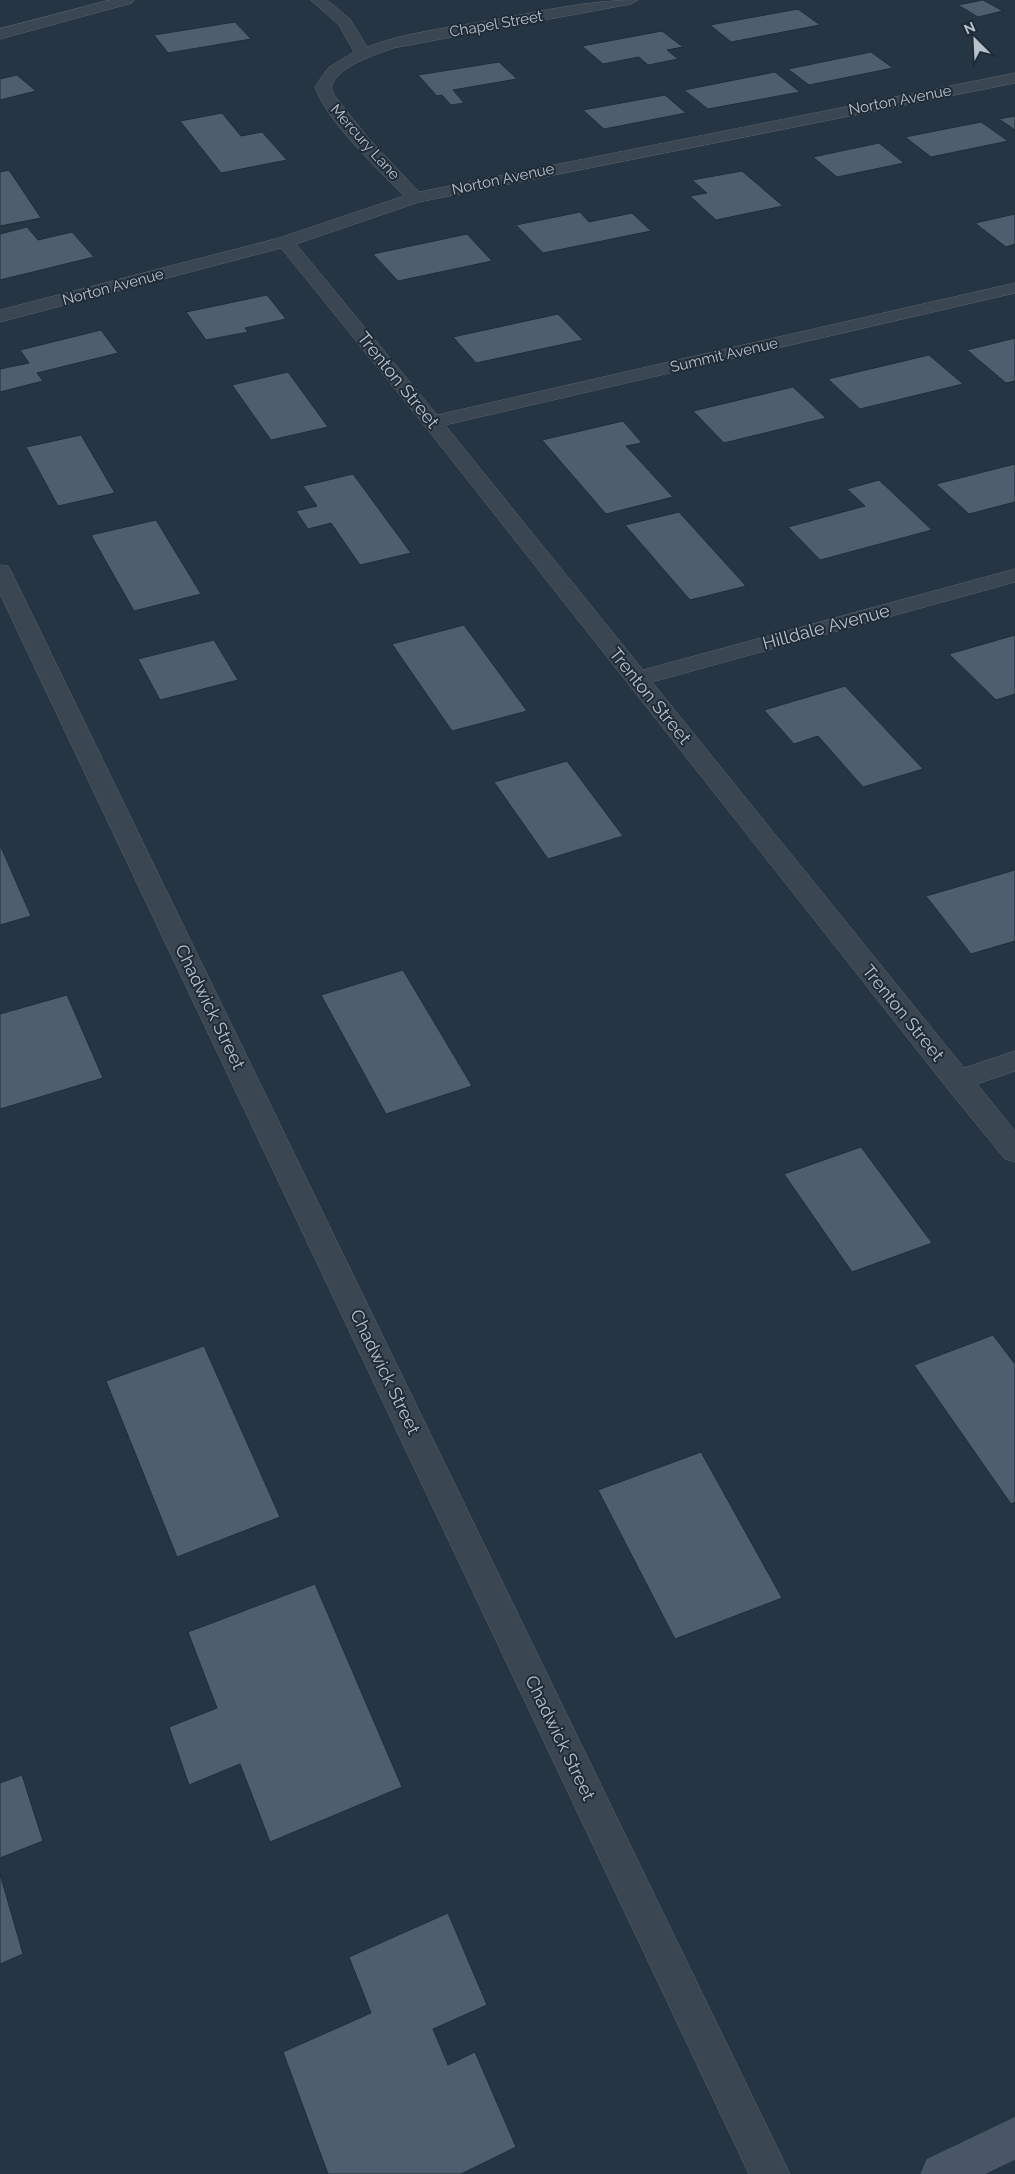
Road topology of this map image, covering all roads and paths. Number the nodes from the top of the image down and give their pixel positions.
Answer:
1 (127, 0) edge
2 (318, 0) edge
3 (631, 0) edge
4 (0, 34) edge
5 (363, 54) junction
6 (1015, 78) edge
7 (415, 198) junction
8 (285, 242) junction
9 (1015, 288) edge
10 (0, 316) edge
11 (432, 422) junction
12 (0, 571) edge
13 (1015, 575) edge
14 (636, 679) junction
15 (1015, 1061) edge
16 (957, 1081) junction
17 (1015, 1151) edge
18 (1015, 2138) edge
19 (770, 2174) edge
20 (941, 2174) edge

1 - 4 street
2 - 5 street
3 - 5 street, Chapel Street
5 - 7 street, Mercury Lane
6 - 7 street, Norton Avenue
7 - 8 street, Norton Avenue
8 - 10 street, Norton Avenue
8 - 11 street, Trenton Street
9 - 11 street, Summit Avenue
11 - 14 street, Trenton Street
12 - 19 street, Chadwick Street
13 - 14 street, Hilldale Avenue
14 - 16 street, Trenton Street
15 - 16 street
16 - 17 street, Trenton Street
18 - 20 street

